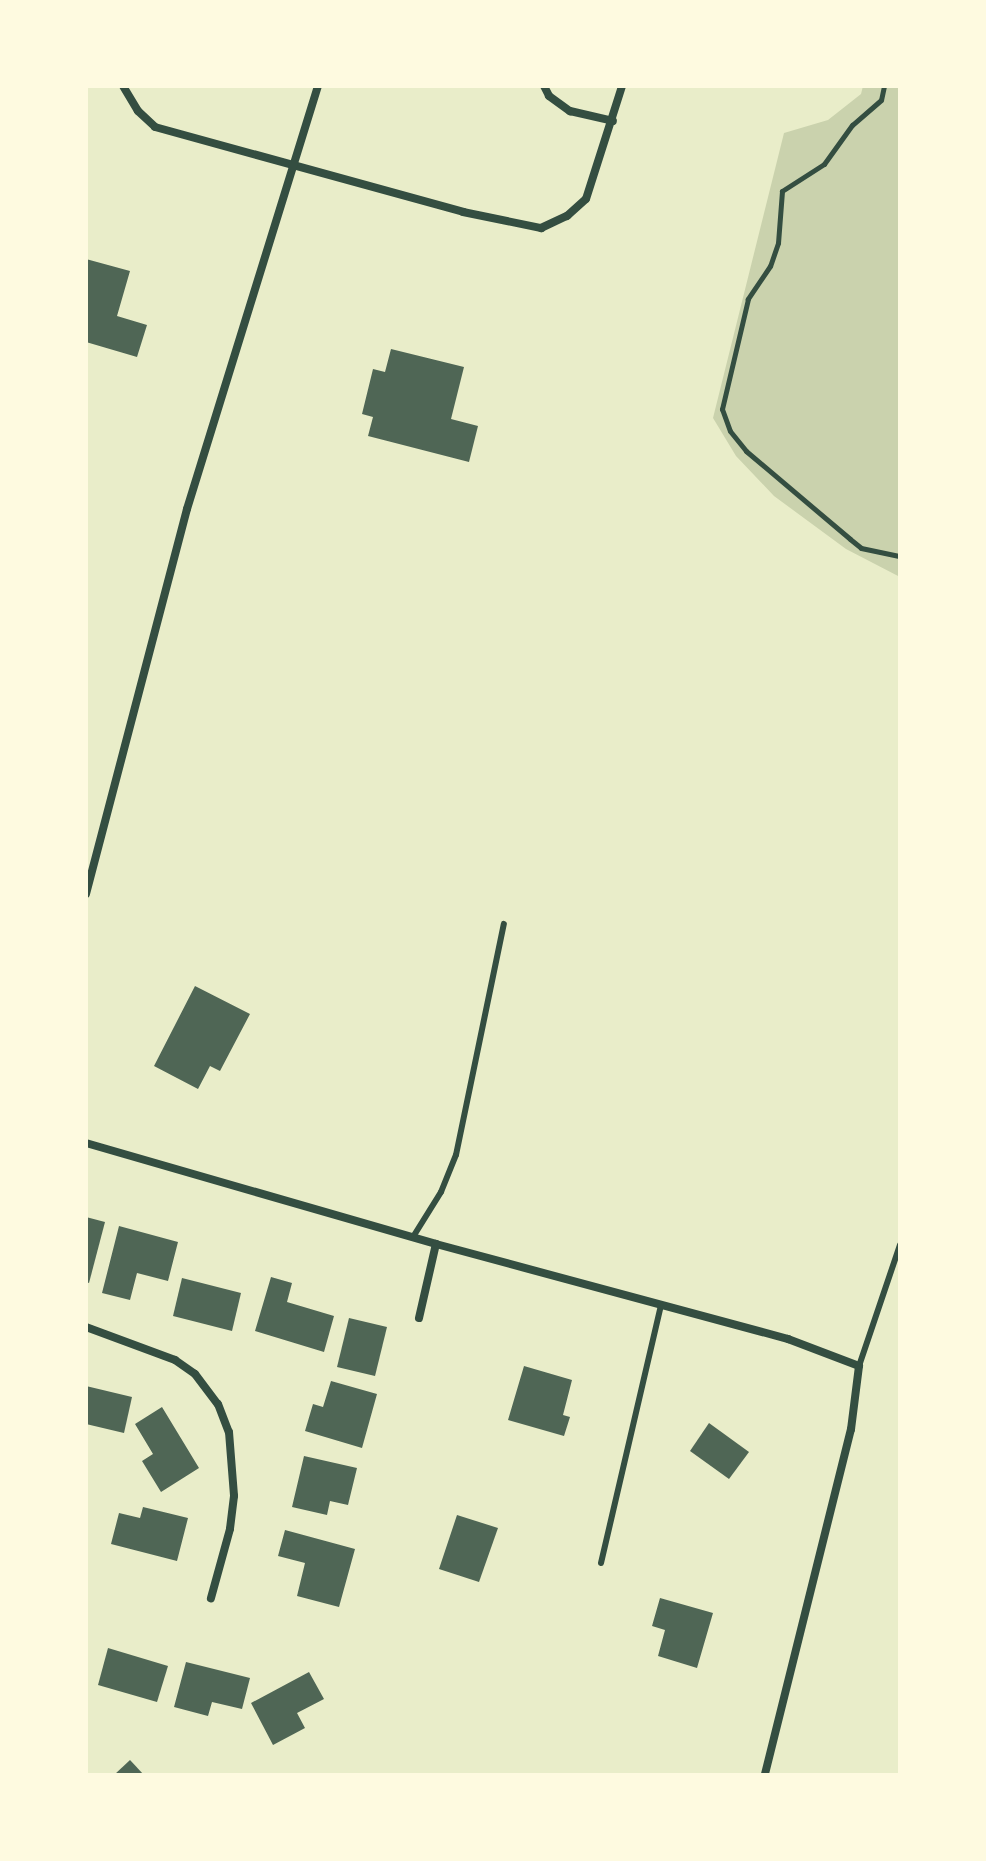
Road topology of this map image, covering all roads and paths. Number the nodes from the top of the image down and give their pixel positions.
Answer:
1 (123, 86) edge
2 (318, 86) edge
3 (544, 86) edge
4 (622, 86) edge
5 (884, 86) edge
6 (613, 121) junction
7 (293, 166) junction
8 (900, 556) edge
9 (86, 894) edge
10 (504, 924) dead end
11 (86, 1143) edge
12 (413, 1237) junction
13 (436, 1244) junction
14 (900, 1245) edge
15 (661, 1305) junction
16 (419, 1318) dead end
17 (86, 1327) edge
18 (859, 1366) junction
19 (601, 1563) dead end
20 (211, 1598) dead end
21 (765, 1775) edge

1 - 7 street
2 - 7 street
3 - 6 street
4 - 6 street
5 - 8 path
6 - 7 street
7 - 9 street
10 - 12 lane
11 - 12 street
12 - 13 street
13 - 15 street
13 - 16 street
14 - 18 lane
15 - 18 street
15 - 19 lane
17 - 20 street
18 - 21 street

